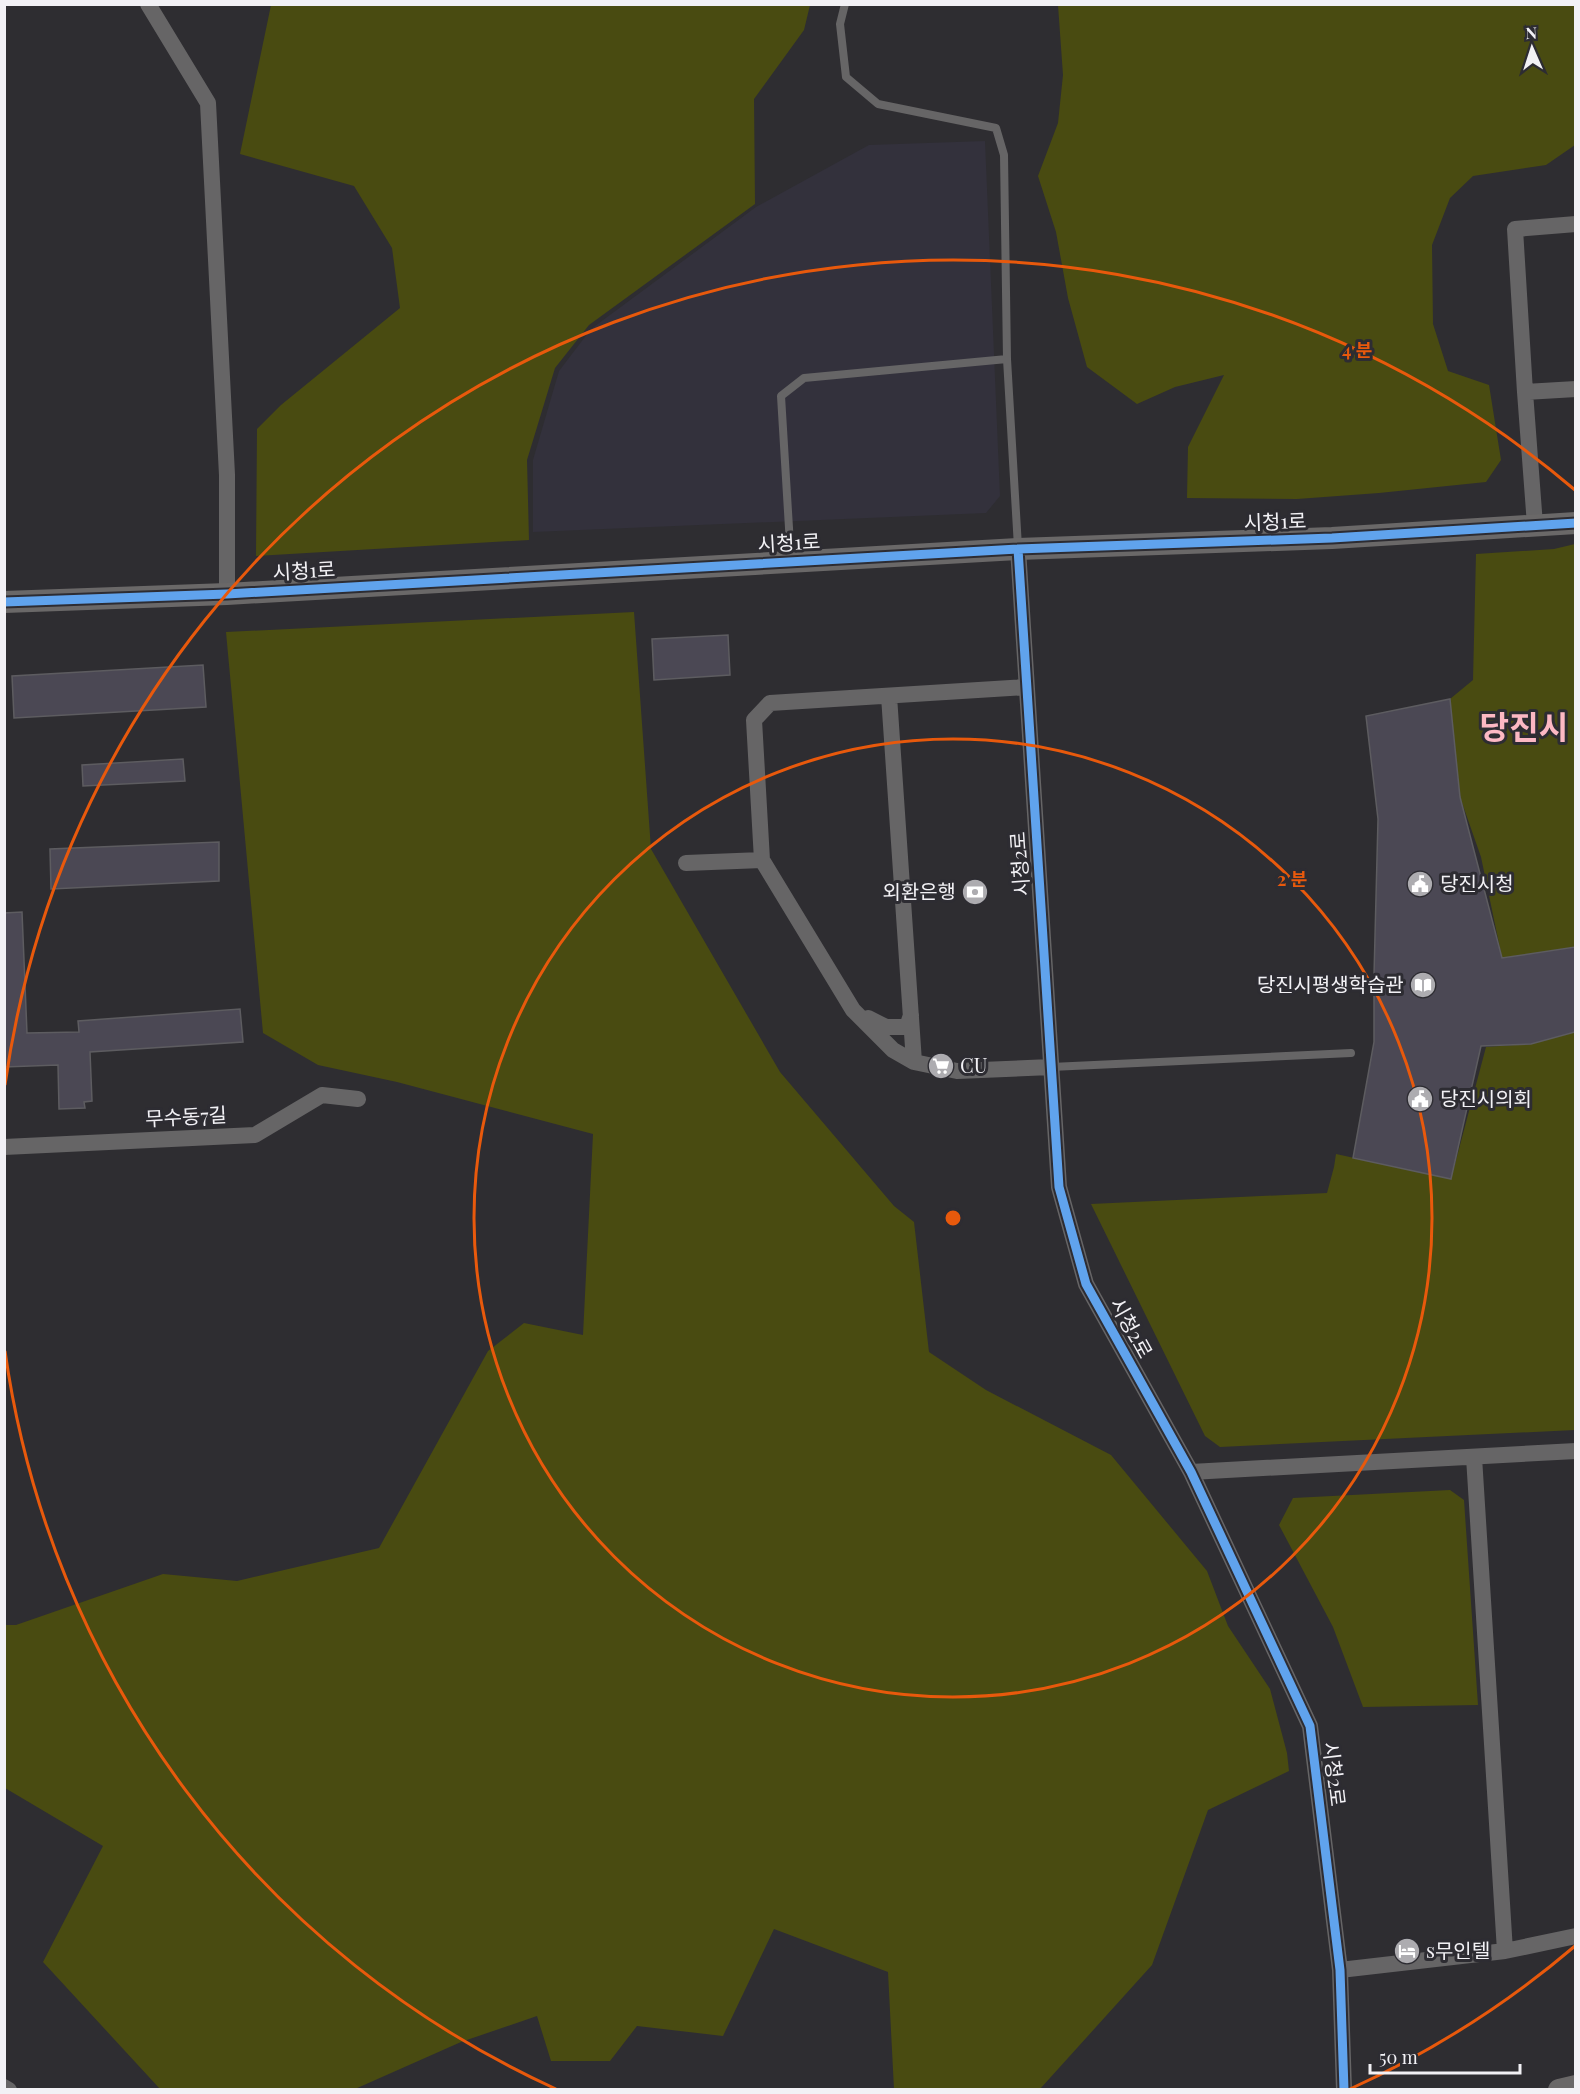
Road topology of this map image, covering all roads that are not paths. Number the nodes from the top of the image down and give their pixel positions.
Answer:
1 (148, 4) edge
2 (845, 4) edge
3 (1575, 224) edge
4 (1007, 359) junction
5 (1575, 389) edge
6 (1525, 392) junction
7 (1575, 523) edge
8 (1535, 525) junction
9 (1018, 549) junction
10 (791, 561) junction
11 (227, 594) junction
12 (4, 602) edge
13 (1026, 687) junction
14 (889, 696) junction
15 (762, 860) junction
16 (686, 863) dead end
17 (853, 1010) junction
18 (911, 1015) junction
19 (1351, 1053) dead end
20 (914, 1062) junction
21 (1051, 1067) junction
22 (358, 1099) dead end
23 (4, 1147) edge
24 (1575, 1451) edge
25 (1474, 1457) junction
26 (1191, 1472) junction
27 (1575, 1936) edge
28 (1505, 1951) junction
29 (1340, 1970) junction
30 (1575, 2086) edge
31 (4, 2088) edge
32 (9, 2090) edge
33 (1344, 2090) edge
34 (1559, 2090) edge

1 - 11 street
2 - 4 lane
3 - 6 street
4 - 9 lane
4 - 10 lane
5 - 6 street
6 - 8 street
7 - 8 street, 시청1로
8 - 9 street, 시청1로
9 - 10 street, 시청1로
9 - 13 street, 시청2로
10 - 11 street, 시청1로
11 - 12 street, 시청1로
13 - 14 street
13 - 21 street, 시청2로
14 - 15 street
14 - 18 street
15 - 16 street
15 - 17 street
17 - 18 street
17 - 20 street
18 - 20 street
19 - 21 lane
20 - 21 street
21 - 26 street, 시청2로
22 - 23 street, 무수동7길
24 - 25 street
25 - 26 street
25 - 28 street
26 - 29 street, 시청2로
27 - 28 street
28 - 29 street
29 - 33 street, 시청2로
30 - 34 street
31 - 32 street

